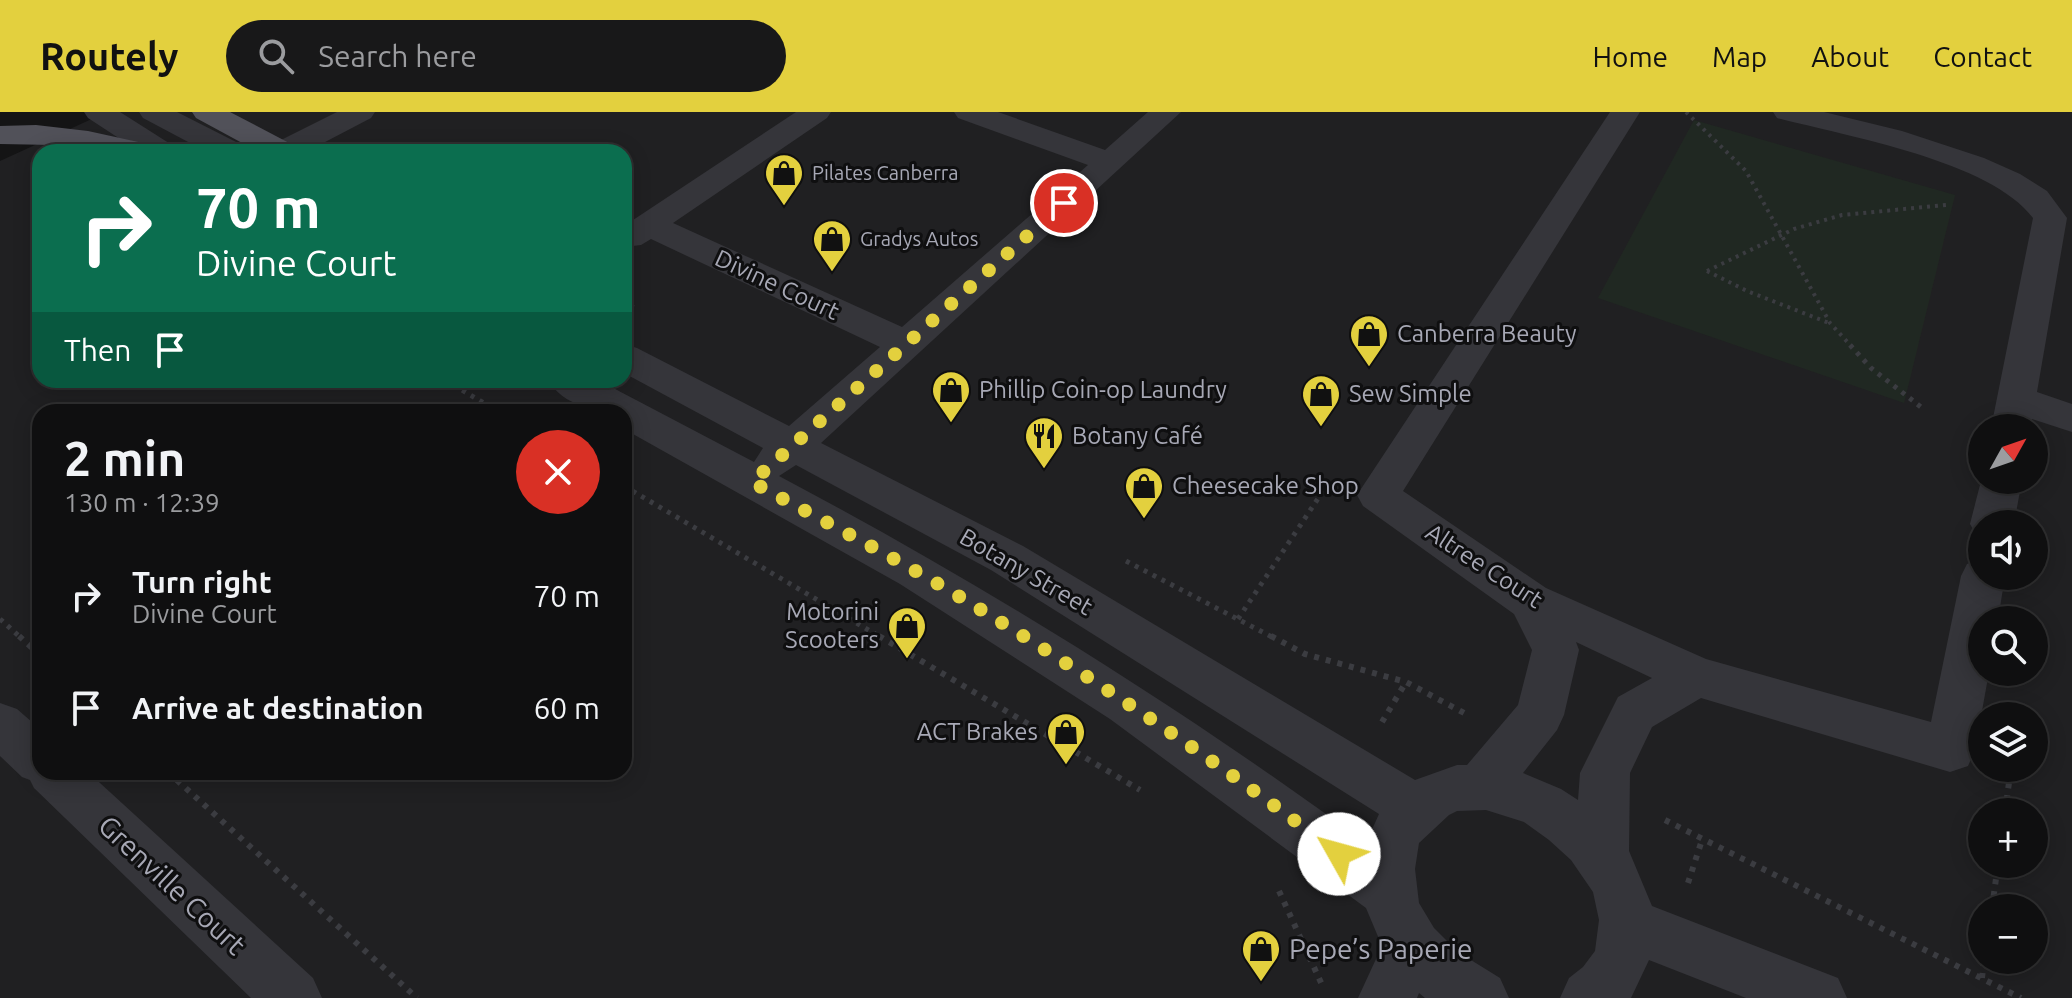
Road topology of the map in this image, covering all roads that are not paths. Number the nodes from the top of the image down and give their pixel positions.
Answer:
1 (99, 112) edge
2 (154, 112) edge
3 (207, 112) edge
4 (360, 112) edge
5 (816, 112) edge
6 (969, 112) edge
7 (1166, 112) edge
8 (1625, 112) edge
9 (1788, 112) edge
10 (0, 135) edge
11 (111, 144) edge
12 (149, 144) edge
13 (216, 144) edge
14 (267, 144) edge
15 (298, 144) edge
16 (1110, 162) junction
17 (636, 234) edge
18 (906, 344) junction
19 (632, 361) edge
20 (582, 388) edge
21 (611, 404) edge
22 (2014, 414) edge
23 (632, 416) edge
24 (2048, 416) edge
25 (2072, 418) edge
26 (794, 444) junction
27 (752, 482) junction
28 (1980, 590) edge
29 (1530, 601) junction
30 (1696, 676) junction
31 (0, 724) edge
32 (32, 754) edge
33 (61, 780) edge
34 (1480, 787) junction
35 (1415, 808) junction
36 (1602, 856) junction
37 (1389, 892) junction
38 (1628, 924) junction
39 (1412, 944) junction
40 (1603, 996) edge
41 (293, 998) edge
42 (1387, 998) edge
43 (1480, 998) edge
44 (1818, 998) edge

1 - 12 street
2 - 13 street
3 - 14 main road
4 - 15 street
5 - 17 street, Divine Court
6 - 16 street
7 - 16 street
8 - 29 street, Altree Court
9 - 22 street
10 - 11 main road
16 - 18 street
17 - 18 street, Divine Court
18 - 26 street
19 - 26 street, Botany Street
20 - 21 street
23 - 27 street
24 - 25 street
26 - 27 street
26 - 35 street, Botany Street
27 - 37 street
28 - 30 street, Altree Court
29 - 30 street, Altree Court
29 - 34 street
30 - 36 street
31 - 32 street
33 - 41 street, Grenville Court
34 - 35 street
34 - 36 street
35 - 37 street
36 - 38 street
37 - 39 street
38 - 40 street
38 - 44 street
39 - 42 street
39 - 43 street

